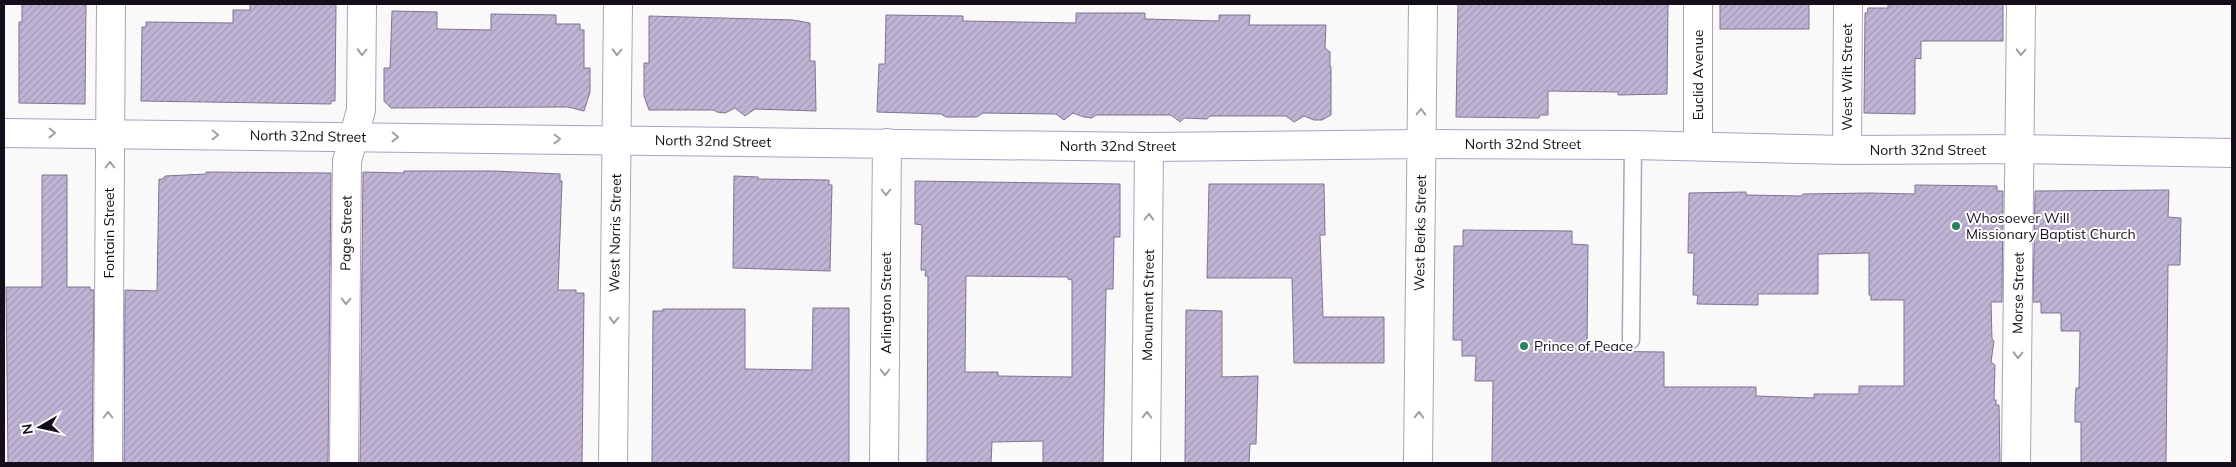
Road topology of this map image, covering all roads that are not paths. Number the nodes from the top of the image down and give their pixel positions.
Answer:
1 (111, 4) edge
2 (362, 4) edge
3 (618, 4) edge
4 (1422, 4) edge
5 (1698, 4) edge
6 (1848, 4) edge
7 (2021, 4) edge
8 (4, 133) edge
9 (110, 134) junction
10 (354, 136) junction
11 (616, 139) junction
12 (887, 143) junction
13 (1421, 144) junction
14 (1633, 145) junction
15 (1698, 146) junction
16 (1150, 147) junction
17 (1847, 150) junction
18 (2020, 150) junction
19 (2232, 153) edge
20 (1631, 340) dead end
21 (108, 463) edge
22 (344, 463) edge
23 (613, 463) edge
24 (884, 463) edge
25 (1146, 463) edge
26 (1418, 463) edge
27 (2016, 463) edge

1 - 9 street, Fontain Street
2 -> 10 street, Page Street
3 -> 11 street, West Norris Street
13 -> 4 street, West Berks Street
5 - 15 street, Euclid Avenue
6 - 17 street, West Wilt Street
7 -> 18 street, Morse Street
8 -> 9 street, North 32nd Street
9 -> 10 street, North 32nd Street
21 -> 9 street, Fontain Street
10 -> 11 street, North 32nd Street
10 -> 22 street, Page Street
11 - 12 street, North 32nd Street
11 -> 23 street, West Norris Street
12 - 16 street, North 32nd Street
12 -> 24 street, Arlington Street
13 - 14 street, North 32nd Street
13 - 16 street, North 32nd Street
26 -> 13 street, West Berks Street
14 - 15 street, North 32nd Street
14 - 20 lane
15 - 17 street, North 32nd Street
25 -> 16 street, Monument Street
17 - 18 street, North 32nd Street
18 - 19 street, North 32nd Street
18 -> 27 street, Morse Street

